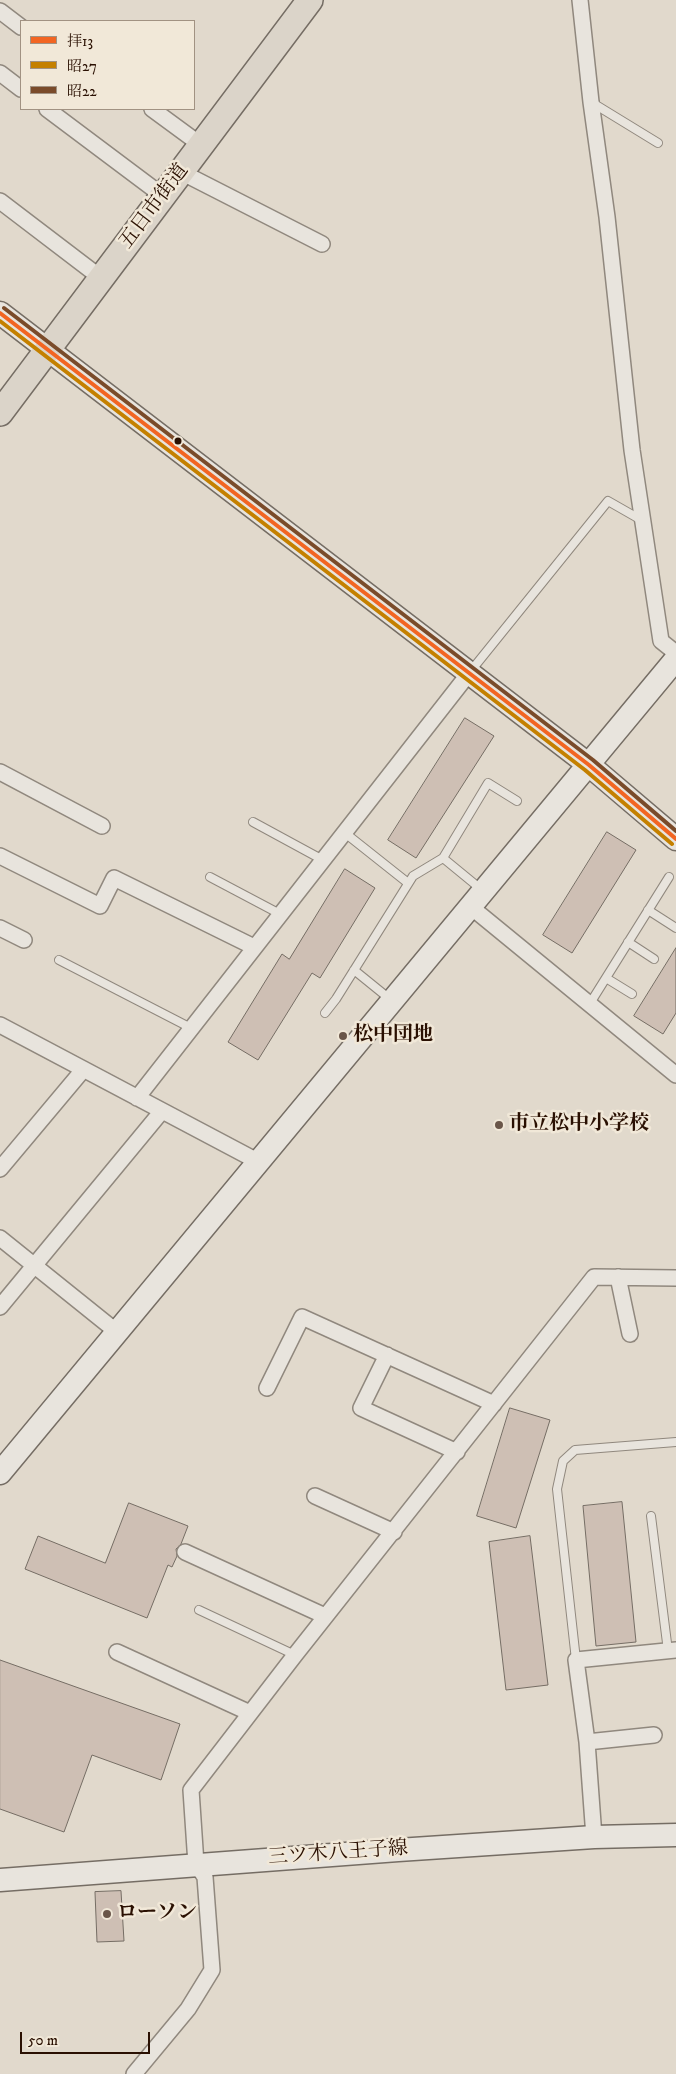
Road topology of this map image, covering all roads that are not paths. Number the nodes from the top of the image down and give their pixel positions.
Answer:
1 (310, 0) edge
2 (580, 0) edge
3 (0, 11) edge
4 (20, 26) edge
5 (0, 73) edge
6 (20, 88) edge
7 (591, 102) junction
8 (48, 110) edge
9 (153, 110) edge
10 (658, 143) dead end
11 (201, 145) junction
12 (181, 172) junction
13 (163, 196) junction
14 (0, 201) edge
15 (322, 244) dead end
16 (101, 278) junction
17 (0, 313) edge
18 (48, 350) junction
19 (0, 413) edge
20 (643, 521) junction
21 (672, 665) edge
22 (470, 672) junction
23 (589, 765) junction
24 (0, 772) edge
25 (517, 801) dead end
26 (253, 822) dead end
27 (102, 826) dead end
28 (345, 833) junction
29 (676, 839) edge
30 (0, 856) edge
31 (443, 858) junction
32 (323, 860) junction
33 (210, 877) dead end
34 (669, 877) dead end
35 (408, 883) junction
36 (478, 899) junction
37 (648, 910) junction
38 (280, 914) junction
39 (0, 928) edge
40 (676, 928) edge
41 (24, 940) dead end
42 (628, 942) junction
43 (254, 947) junction
44 (654, 959) dead end
45 (58, 960) dead end
46 (354, 970) junction
47 (606, 978) junction
48 (632, 994) dead end
49 (393, 1001) junction
50 (589, 1005) junction
51 (325, 1014) dead end
52 (0, 1025) edge
53 (191, 1028) junction
54 (83, 1070) junction
55 (676, 1075) edge
56 (137, 1098) junction
57 (162, 1111) junction
58 (259, 1162) junction
59 (0, 1170) edge
60 (0, 1238) edge
61 (34, 1266) junction
62 (618, 1277) junction
63 (676, 1278) edge
64 (0, 1307) edge
65 (116, 1332) junction
66 (630, 1334) dead end
67 (387, 1355) junction
68 (266, 1388) dead end
69 (494, 1404) junction
70 (676, 1442) edge
71 (457, 1452) junction
72 (0, 1473) edge
73 (316, 1496) dead end
74 (651, 1516) dead end
75 (394, 1532) junction
76 (185, 1552) dead end
77 (199, 1610) dead end
78 (325, 1616) junction
79 (672, 1650) edge
80 (117, 1652) dead end
81 (294, 1655) junction
82 (576, 1660) junction
83 (250, 1713) junction
84 (654, 1736) dead end
85 (587, 1742) junction
86 (676, 1835) edge
87 (594, 1837) junction
88 (196, 1864) junction
89 (0, 1880) edge
90 (134, 2074) edge

1 - 11 main road, 五日市街道
2 - 7 street
3 - 4 street
5 - 6 street
7 - 10 lane
7 - 20 street
8 - 13 street
9 - 11 street
11 - 12 main road, 五日市街道
12 - 13 main road, 五日市街道
12 - 15 street
13 - 16 main road, 五日市街道
14 - 16 street
16 - 18 main road, 五日市街道
17 - 18 street
18 - 19 main road, 五日市街道
18 - 22 street
20 - 21 street
20 - 22 lane
21 - 23 street
22 - 23 street
22 - 28 street
23 - 29 street
23 - 36 street
24 - 27 street
25 - 31 lane
26 - 32 lane
28 - 32 street
28 - 35 lane
30 - 43 street
31 - 35 lane
31 - 36 lane
32 - 38 street
33 - 38 lane
34 - 37 lane
35 - 46 lane
36 - 49 street
36 - 50 street
37 - 40 lane
37 - 42 lane
38 - 43 street
39 - 41 street
42 - 44 lane
42 - 47 lane
43 - 53 street
45 - 53 lane
46 - 49 lane
46 - 51 lane
47 - 48 lane
47 - 50 lane
49 - 58 street
50 - 55 street
52 - 54 street
53 - 56 street
54 - 56 street
54 - 59 street
56 - 57 street
57 - 58 street
57 - 61 street
58 - 65 street
60 - 61 street
61 - 64 street
61 - 65 street
62 - 63 street
62 - 66 street
62 - 69 street
65 - 72 street
67 - 68 street
67 - 69 street
67 - 71 street
69 - 71 street
70 - 82 lane
71 - 75 street
73 - 75 street
74 - 79 lane
75 - 78 street
76 - 78 street
77 - 81 lane
78 - 81 street
79 - 82 street
80 - 83 street
81 - 83 street
82 - 85 street
83 - 88 street
84 - 85 street
85 - 87 street
86 - 87 street, 三ツ木八王子線
87 - 88 street, 三ツ木八王子線
88 - 89 street, 三ツ木八王子線
88 - 90 street

